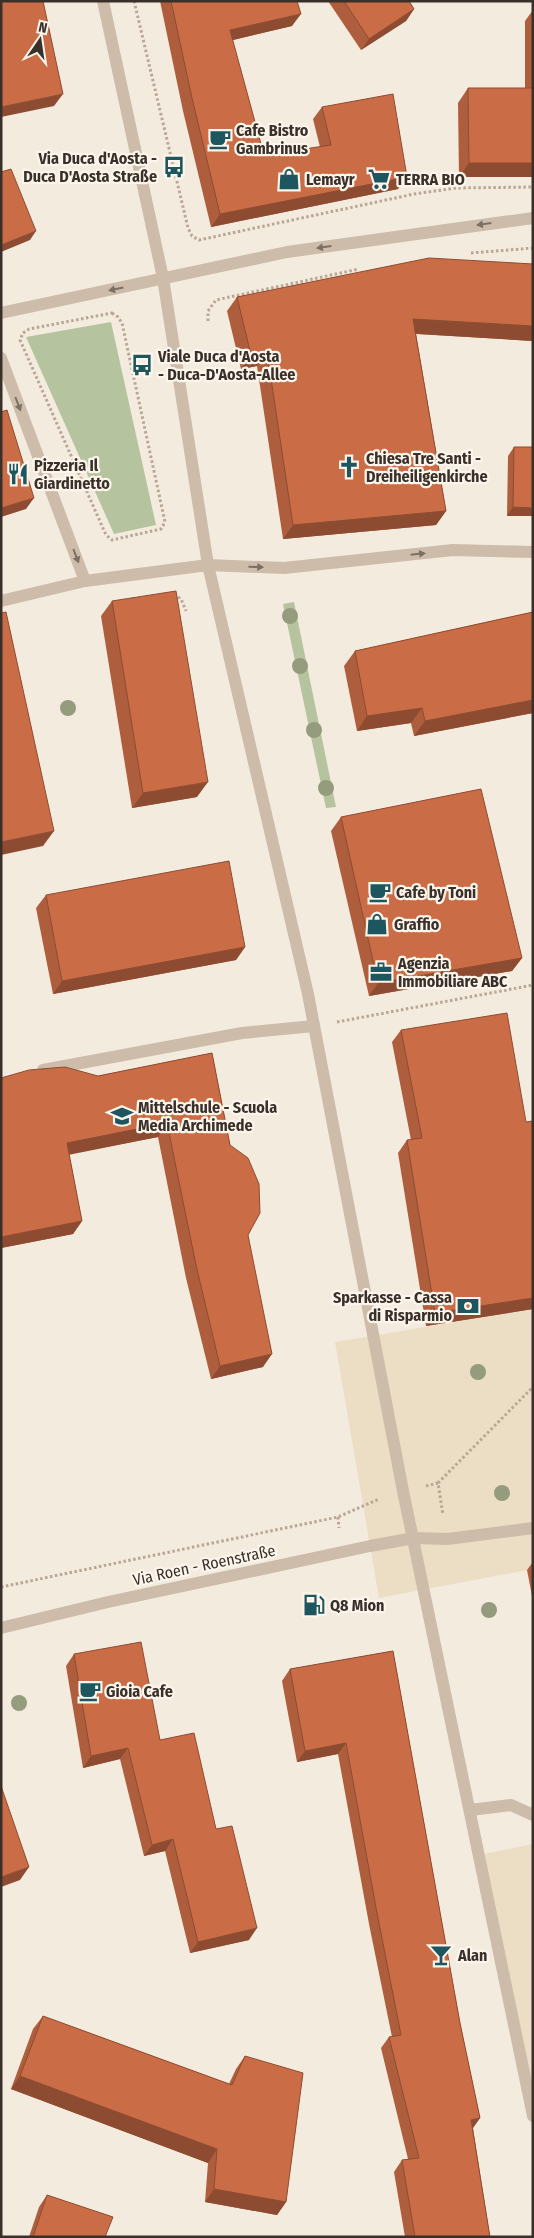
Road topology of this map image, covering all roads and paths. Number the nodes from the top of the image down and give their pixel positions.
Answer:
1 (103, 1) edge
2 (134, 1) edge
3 (533, 187) edge
4 (533, 218) edge
5 (533, 248) edge
6 (468, 253) dead end
7 (364, 267) dead end
8 (163, 278) junction
9 (1, 313) edge
10 (103, 314) joint
11 (208, 321) dead end
12 (1, 358) edge
13 (533, 552) edge
14 (208, 565) junction
15 (86, 581) junction
16 (166, 590) dead end
17 (1, 601) edge
18 (186, 611) dead end
19 (533, 985) edge
20 (314, 1026) junction
21 (30, 1073) edge
22 (533, 1387) edge
23 (438, 1483) dead end
24 (338, 1517) dead end
25 (533, 1528) edge
26 (414, 1538) junction
27 (1, 1587) edge
28 (1, 1628) edge
29 (470, 1810) junction
30 (533, 1815) edge
31 (533, 2116) edge

1 - 8 street
2 - 3 path
4 -> 8 street
5 - 6 path
7 - 11 path
8 -> 9 street
8 - 14 street
10 - 10 path
12 -> 15 street
14 -> 13 street
14 - 15 street
14 - 20 street
15 - 17 street
16 - 18 path
19 - 20 path
20 - 21 street
20 - 26 street
22 - 23 path
24 - 27 path
25 - 26 street, Via Roen - Roenstraße
26 - 28 street, Via Roen - Roenstraße
26 - 29 street
29 - 30 street
29 - 31 street

